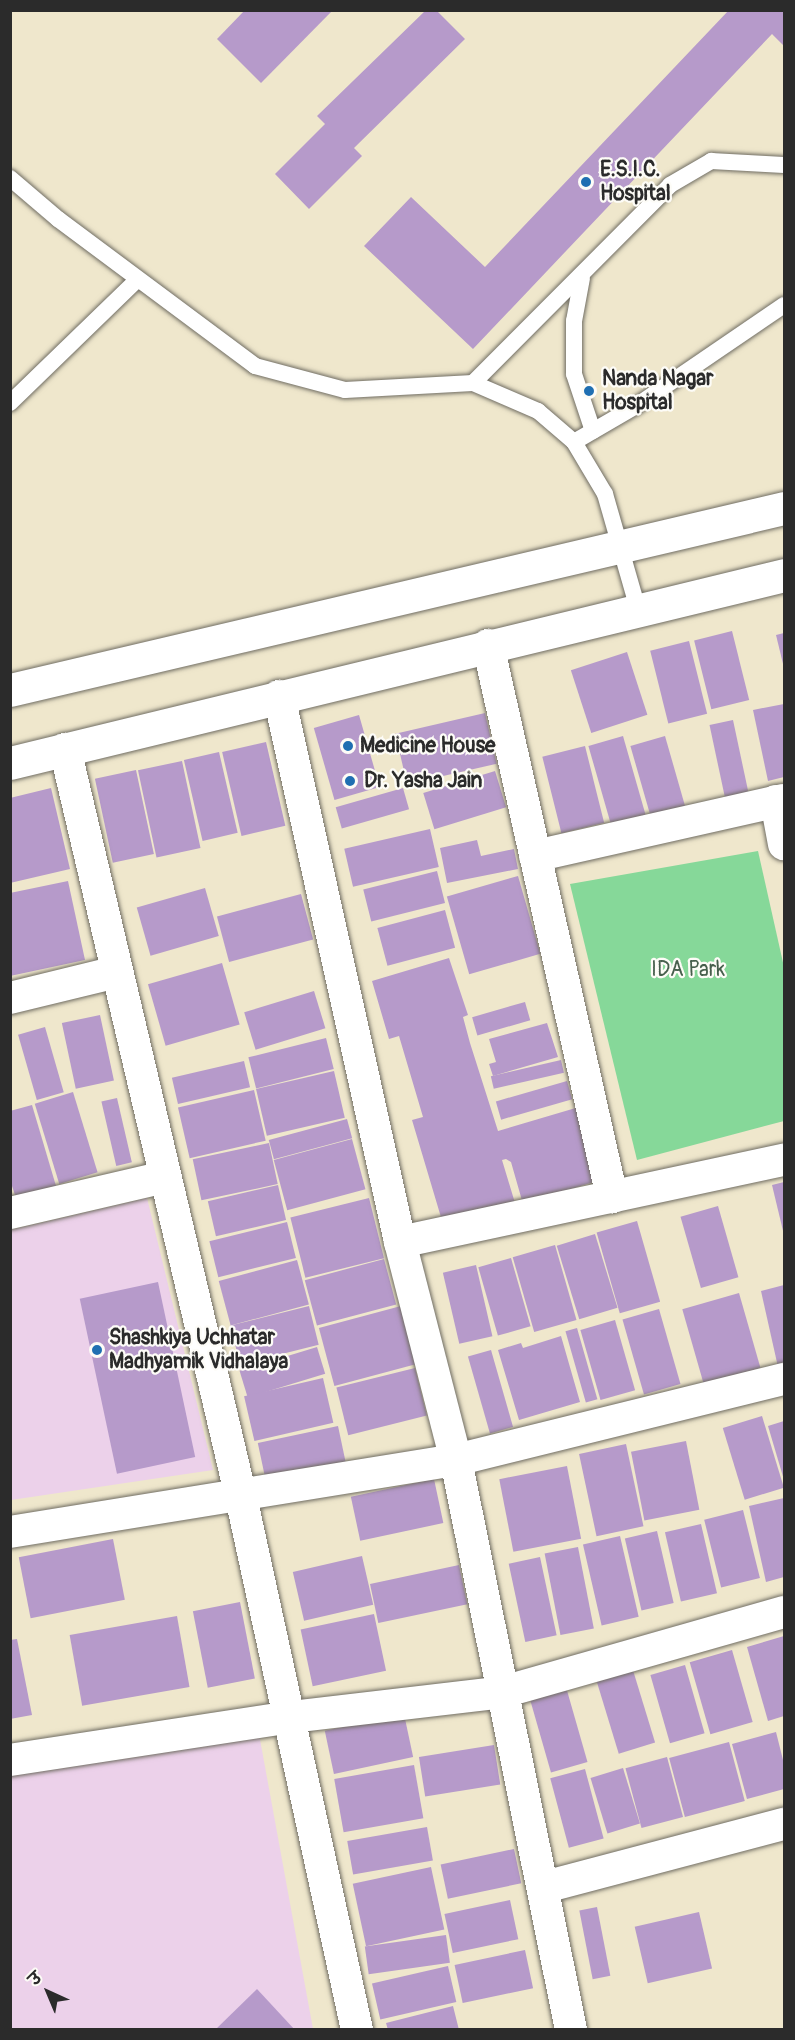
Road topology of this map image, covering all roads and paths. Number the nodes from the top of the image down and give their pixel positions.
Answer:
1 (784, 165) edge
2 (10, 178) edge
3 (582, 278) junction
4 (138, 279) junction
5 (784, 305) edge
6 (473, 383) junction
7 (10, 403) edge
8 (593, 431) junction
9 (574, 442) junction
10 (784, 508) edge
11 (622, 545) junction
12 (784, 575) edge
13 (638, 609) junction
14 (488, 645) junction
15 (10, 690) edge
16 (279, 696) junction
17 (65, 749) junction
18 (10, 763) edge
19 (780, 801) edge
20 (784, 844) edge
21 (535, 856) junction
22 (117, 972) junction
23 (10, 998) edge
24 (784, 1160) edge
25 (165, 1177) junction
26 (612, 1197) junction
27 (10, 1213) edge
28 (400, 1242) junction
29 (784, 1379) edge
30 (456, 1460) junction
31 (241, 1497) junction
32 (10, 1532) edge
33 (784, 1612) edge
34 (503, 1692) junction
35 (291, 1717) junction
36 (10, 1760) edge
37 (784, 1824) edge
38 (545, 1887) junction
39 (357, 2030) edge
40 (571, 2030) edge

1 - 3 lane
2 - 4 lane
3 - 6 lane
3 - 8 lane
4 - 6 lane
4 - 7 lane
5 - 8 lane
6 - 9 lane
8 - 9 lane
9 - 11 lane
10 - 11 street
11 - 13 lane
11 - 15 street
12 - 13 street
13 - 14 street
14 - 16 street
14 - 21 street
16 - 17 street
16 - 28 street
17 - 18 street
17 - 22 street
19 - 20 street
19 - 21 street
21 - 26 street
22 - 23 street
22 - 25 street
24 - 26 street
25 - 27 street
25 - 31 street
26 - 28 street
28 - 30 street
29 - 30 street
30 - 31 street
30 - 34 street
31 - 32 street
31 - 35 street
33 - 34 street
34 - 35 street
34 - 38 street
35 - 36 street
35 - 39 street
37 - 38 street
38 - 40 street

